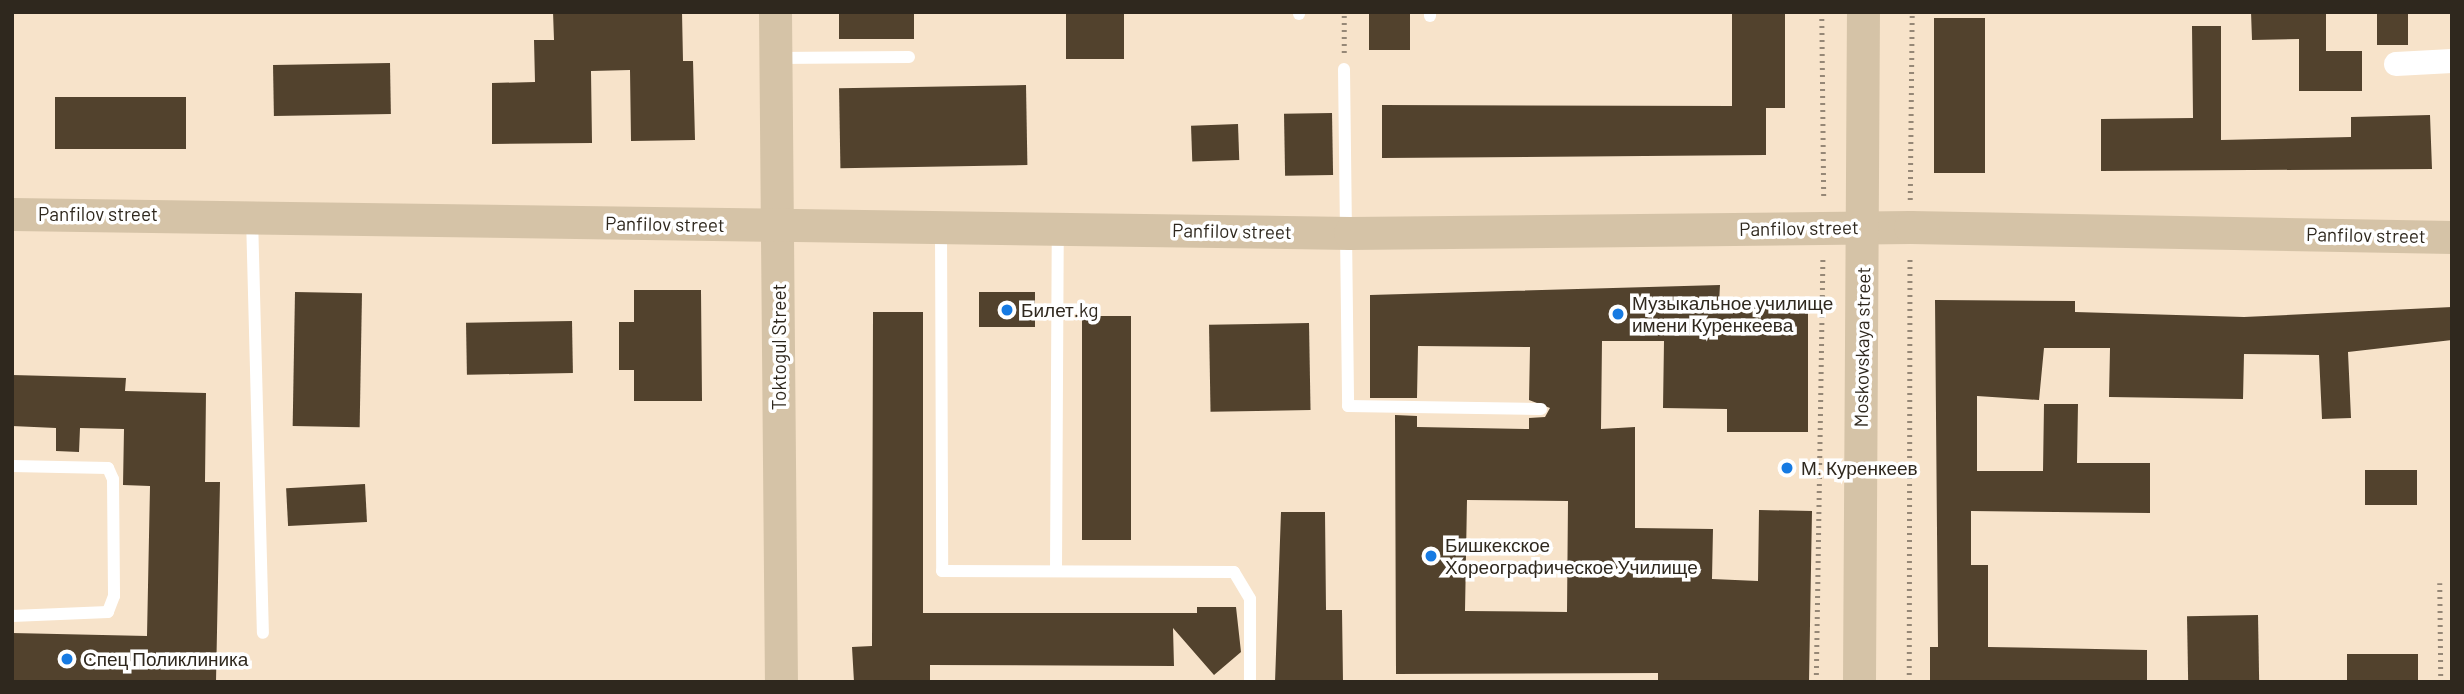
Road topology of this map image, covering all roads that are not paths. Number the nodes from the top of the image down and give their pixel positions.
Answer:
1 (775, 12) edge
2 (1863, 12) edge
3 (909, 57) dead end
4 (775, 58) junction
5 (2452, 61) edge
6 (2396, 64) dead end
7 (1343, 69) road end
8 (12, 214) edge
9 (252, 214) junction
10 (2452, 223) edge
11 (778, 226) junction
12 (1863, 227) junction
13 (941, 228) junction
14 (1058, 229) junction
15 (1350, 233) junction
16 (2452, 237) edge
17 (1541, 409) dead end
18 (12, 466) edge
19 (1056, 571) junction
20 (12, 616) edge
21 (263, 633) dead end
22 (781, 682) edge
23 (1250, 682) edge
24 (1859, 682) edge

1 - 4 street, Toktogul Street
2 - 12 street, Moskovskaya street
3 - 4 lane
4 - 11 street, Toktogul Street
5 - 6 street
7 - 15 lane
8 - 9 street, Panfilov street
9 - 11 street, Panfilov street
9 - 21 lane
10 - 16 street
11 - 13 street, Panfilov street
11 - 22 street, Toktogul Street
12 - 15 street, Panfilov street
12 - 16 street, Panfilov street
12 - 24 street, Moskovskaya street
13 - 14 street, Panfilov street
13 - 19 lane
14 - 15 street, Panfilov street
14 - 19 lane
15 - 17 lane
18 - 20 lane
19 - 23 lane

